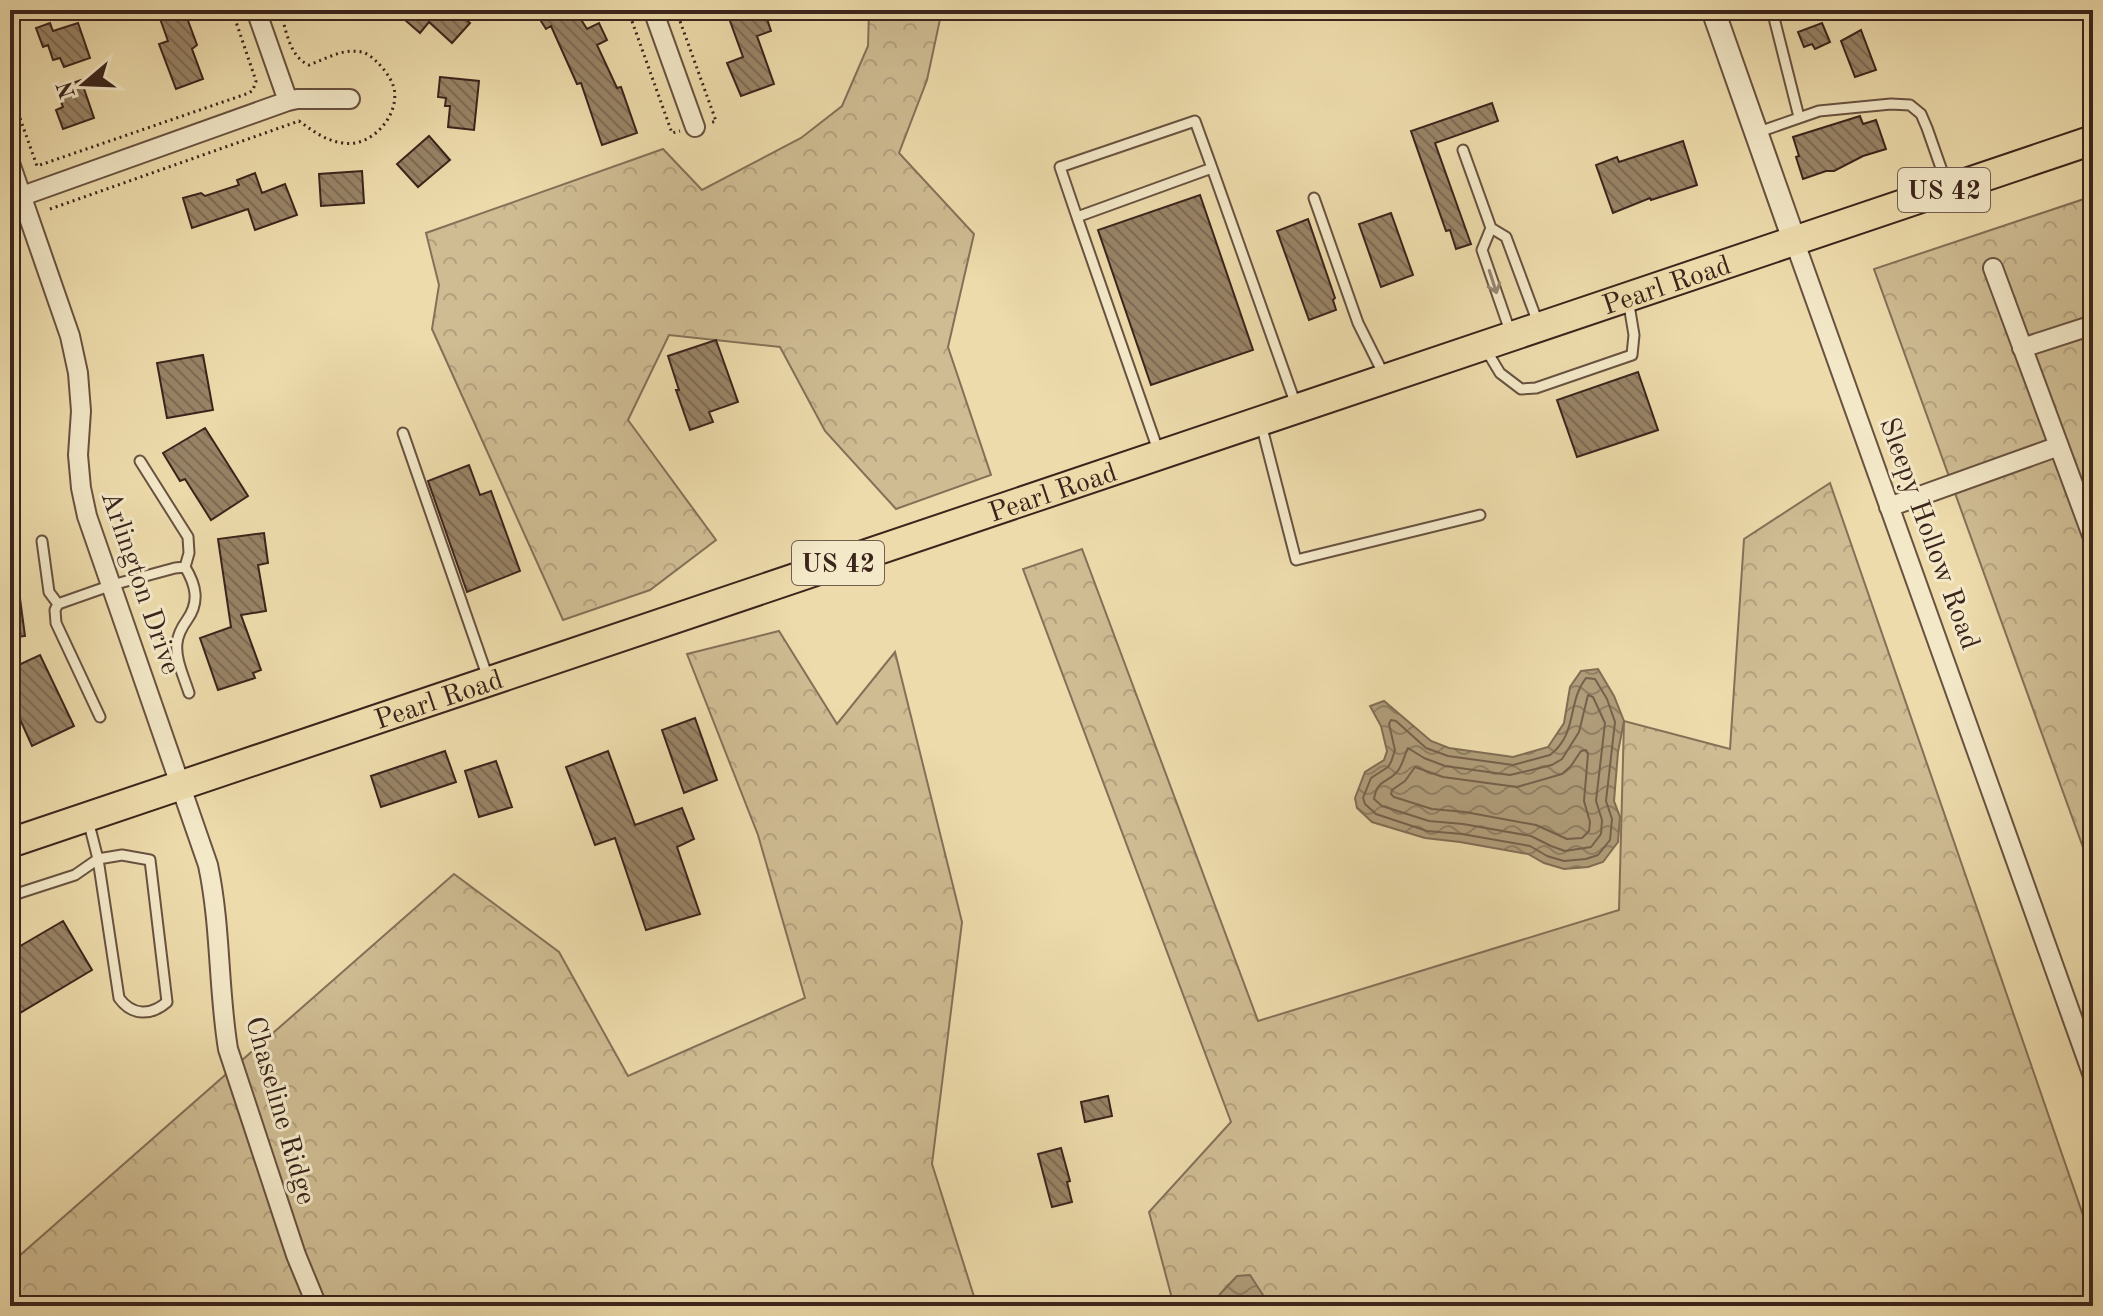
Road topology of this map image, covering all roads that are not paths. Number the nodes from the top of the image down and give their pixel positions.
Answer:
1 (256, 10) edge
2 (653, 10) edge
3 (1713, 10) edge
4 (1772, 10) edge
5 (350, 99) dead end
6 (288, 101) junction
7 (1799, 117) junction
8 (695, 127) dead end
9 (1756, 133) junction
10 (2093, 140) edge
11 (1463, 150) dead end
12 (10, 163) edge
13 (1212, 168) junction
14 (1948, 189) junction
15 (1314, 198) dead end
16 (16, 199) edge
17 (1077, 217) junction
18 (1491, 228) junction
19 (1794, 240) junction
20 (1993, 268) dead end
21 (1628, 296) junction
22 (2093, 325) edge
23 (1540, 326) junction
24 (1511, 336) junction
25 (1484, 345) junction
26 (2022, 348) junction
27 (1386, 378) junction
28 (1297, 408) junction
29 (1260, 421) junction
30 (403, 433) dead end
31 (2059, 446) junction
32 (1160, 454) junction
33 (140, 461) dead end
34 (1889, 507) junction
35 (1480, 515) dead end
36 (2093, 538) edge
37 (42, 541) dead end
38 (185, 567) junction
39 (112, 585) junction
40 (58, 604) junction
41 (489, 682) junction
42 (189, 693) dead end
43 (100, 717) dead end
44 (182, 786) junction
45 (87, 817) junction
46 (10, 843) edge
47 (98, 859) junction
48 (10, 896) edge
49 (2093, 1076) edge
50 (317, 1306) edge

1 - 6 street
2 - 8 street
3 - 9 street, Sleepy Hollow Road
4 - 7 lane
5 - 6 street
6 - 16 street
7 - 9 lane
7 - 14 lane
9 - 19 street, Sleepy Hollow Road
10 - 14 main road, Pearl Road / US 42
11 - 18 lane
12 - 16 street, Arlington Drive
13 - 17 lane
13 - 17 lane
13 - 28 lane
14 - 19 main road, Pearl Road / US 42
15 - 27 lane
16 - 39 street, Arlington Drive
17 - 32 lane
18 - 23 lane
18 -> 24 lane
19 - 21 main road, Pearl Road / US 42
19 - 34 street, Sleepy Hollow Road
20 - 26 street
21 - 23 main road, Pearl Road / US 42
21 - 25 lane
22 - 26 street
23 - 24 main road, Pearl Road / US 42
24 - 25 main road, Pearl Road / US 42
25 - 27 main road, Pearl Road / US 42
26 - 31 street
27 - 28 main road, Pearl Road / US 42
28 - 29 main road, Pearl Road / US 42
29 - 32 main road, Pearl Road / US 42
29 - 35 lane
30 - 41 lane
31 - 34 street
31 - 36 street
32 - 41 main road, Pearl Road / US 42
33 - 38 lane
34 - 49 street, Sleepy Hollow Road
37 - 40 lane
38 - 39 lane
38 - 42 lane
39 - 40 lane
39 - 44 street, Arlington Drive
40 - 43 lane
41 - 44 main road, Pearl Road / US 42
44 - 45 main road, Pearl Road / US 42
44 - 50 street, Chaseline Ridge
45 - 46 main road, Pearl Road / US 42
45 - 47 lane
47 - 47 lane
47 - 48 lane

